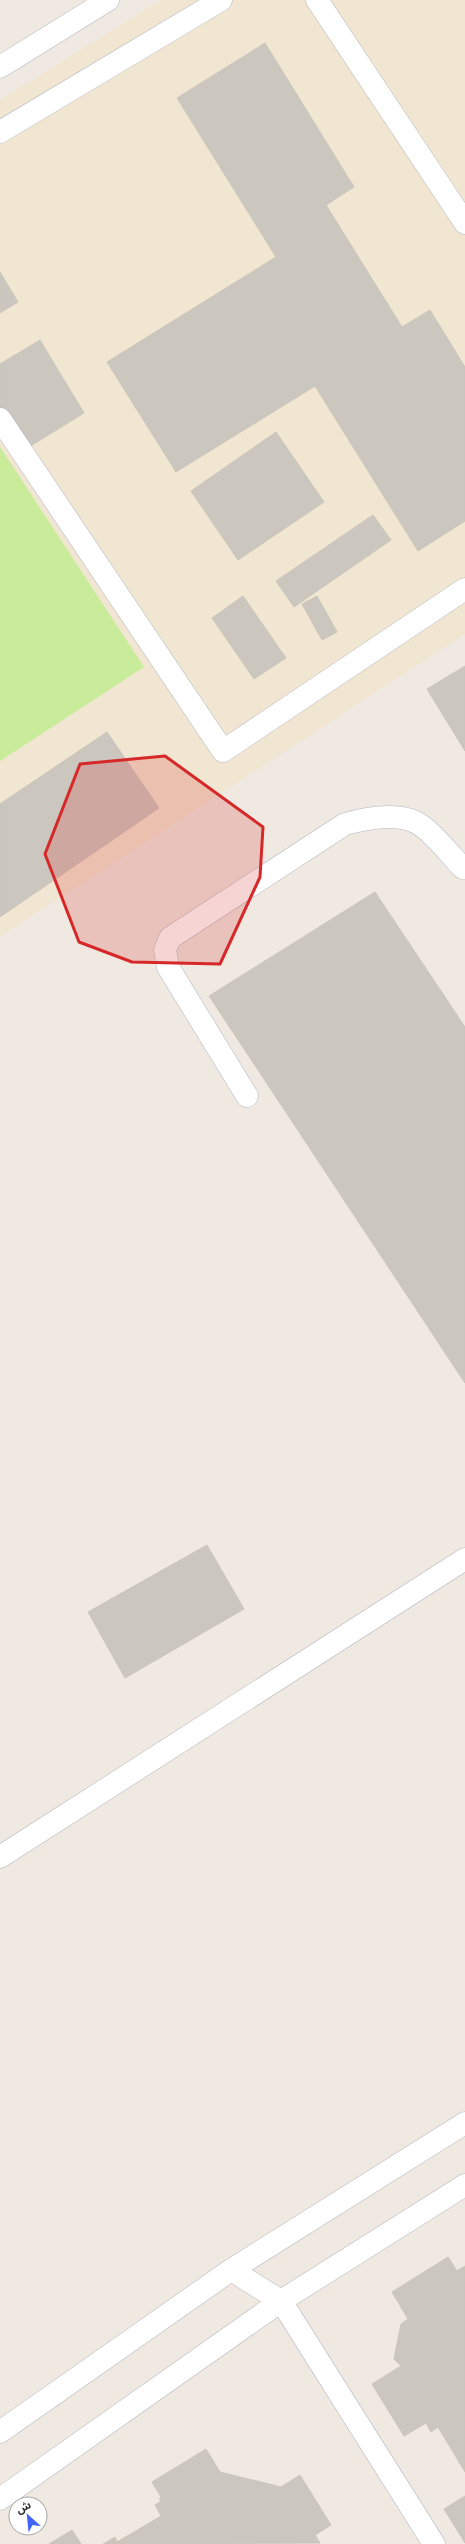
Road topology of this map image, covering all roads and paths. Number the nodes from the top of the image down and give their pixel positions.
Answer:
1 (108, 0) edge
2 (221, 0) edge
3 (317, 0) edge
4 (0, 66) edge
5 (0, 132) edge
6 (465, 222) edge
7 (0, 419) edge
8 (465, 589) edge
9 (464, 869) edge
10 (247, 1096) dead end
11 (465, 1559) edge
12 (0, 1857) edge
13 (465, 2123) edge
14 (465, 2185) edge
15 (231, 2270) junction
16 (281, 2301) junction
17 (0, 2432) edge
18 (0, 2499) edge
19 (434, 2544) edge

1 - 4 street
2 - 5 street
3 - 6 street
7 - 8 street
9 - 10 street
11 - 12 street
13 - 15 street
14 - 16 street
15 - 16 street
15 - 17 street
16 - 18 street
16 - 19 street

